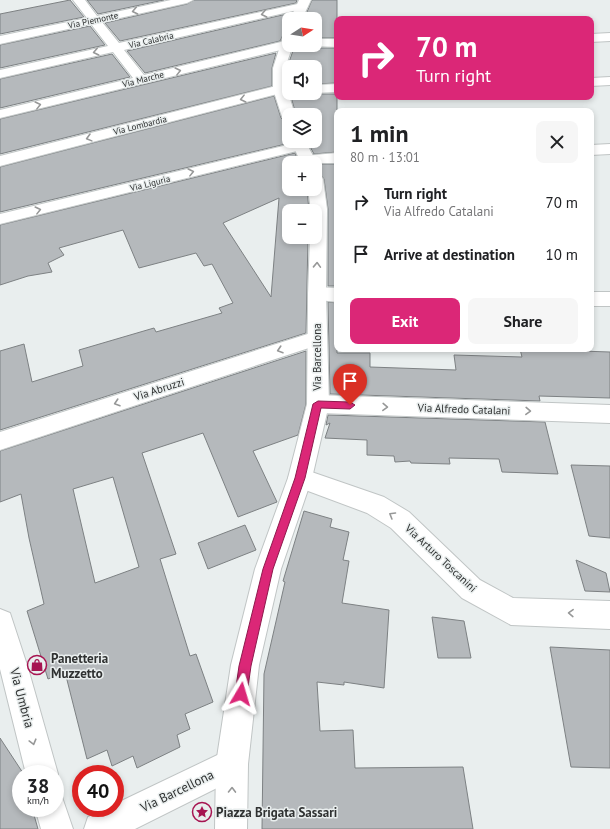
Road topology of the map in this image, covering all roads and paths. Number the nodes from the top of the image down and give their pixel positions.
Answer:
1 (79, 0) edge
2 (187, 0) edge
3 (303, 3) edge
4 (96, 20) junction
5 (610, 37) edge
6 (594, 38) edge
7 (0, 40) edge
8 (322, 43) edge
9 (334, 43) edge
10 (282, 44) edge
11 (116, 48) junction
12 (285, 52) edge
13 (0, 74) edge
14 (282, 78) edge
15 (141, 80) junction
16 (610, 81) edge
17 (594, 82) edge
18 (322, 88) edge
19 (334, 88) edge
20 (282, 90) edge
21 (0, 114) edge
22 (610, 149) edge
23 (594, 150) edge
24 (322, 158) edge
25 (334, 158) edge
26 (0, 161) edge
27 (282, 162) edge
28 (316, 196) edge
29 (0, 219) edge
30 (327, 295) edge
31 (594, 299) edge
32 (610, 299) edge
33 (318, 338) junction
34 (318, 404) junction
35 (610, 414) edge
36 (0, 441) edge
37 (300, 478) junction
38 (610, 615) edge
39 (0, 623) edge
40 (7, 671) edge
41 (232, 764) junction
42 (39, 765) edge
43 (54, 817) edge
44 (57, 829) edge
45 (100, 829) edge
46 (231, 829) edge

1 - 4 street
2 -> 4 street, Via Piemonte
3 -> 11 street, Via Calabria
4 - 7 street, Via Piemonte
4 - 11 street
5 - 6 street
8 - 9 street
15 -> 10 street, Via Marche
11 -> 13 street, Via Calabria
11 - 15 street
12 - 14 street
21 -> 15 street, Via Marche
16 - 17 street
18 - 19 street
20 -> 26 street, Via Lombardia
22 - 23 street
24 - 25 street, Via Liguria
29 -> 27 street, Via Liguria
30 -> 28 street, Via Barcellona
30 - 33 street, Via Barcellona
31 - 32 street
33 - 34 street, Via Barcellona
33 -> 36 street, Via Abruzzi
34 -> 35 street, Via Alfredo Catalani
34 - 37 street, Via Barcellona
38 -> 37 street, Via Arturo Toscanini
37 - 41 street, Via Barcellona
39 - 40 street, Via Umbria
40 -> 42 street, Via Umbria
41 - 45 street, Via Barcellona
46 -> 41 street, Via Barcellona
43 - 44 street

